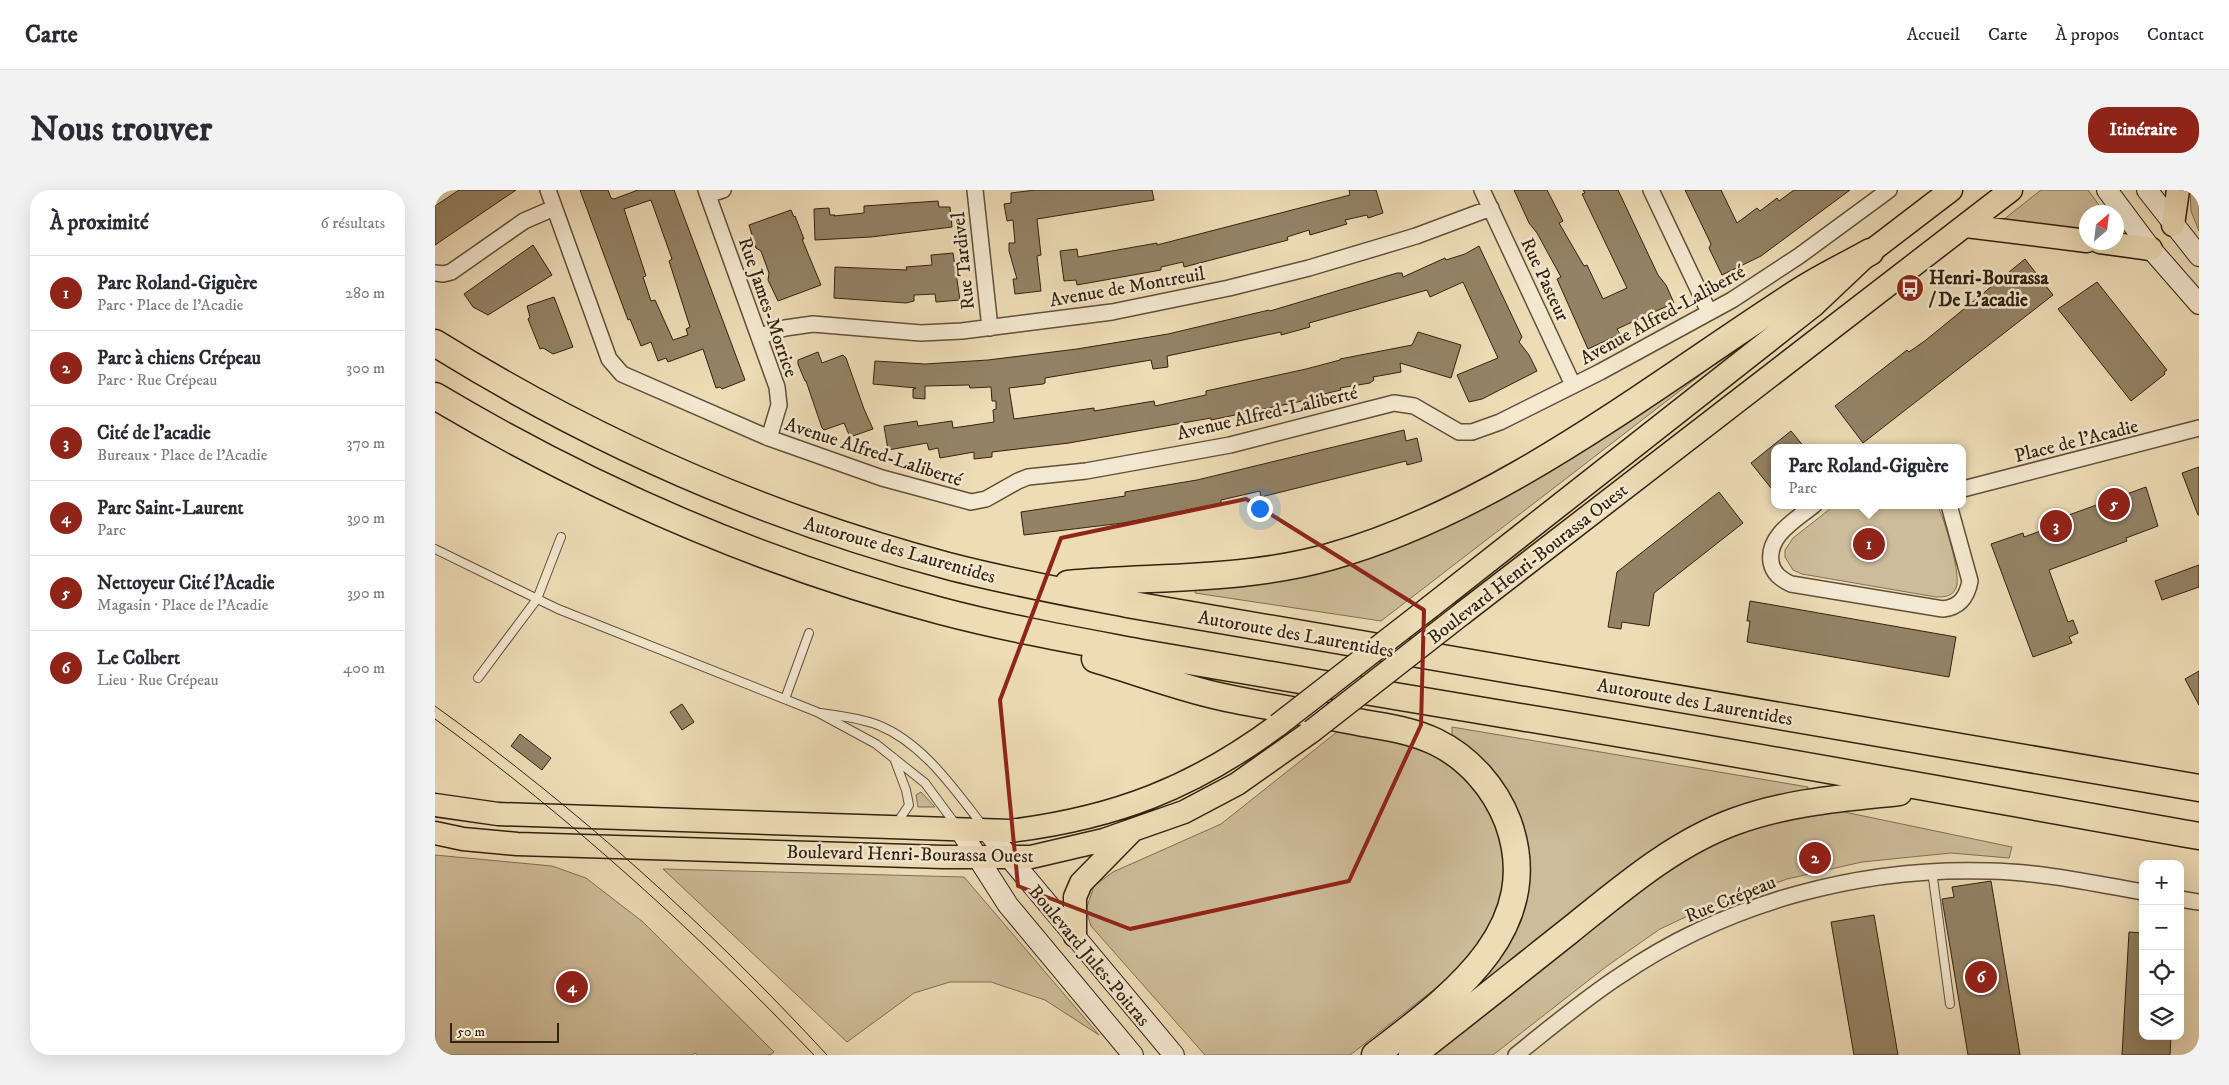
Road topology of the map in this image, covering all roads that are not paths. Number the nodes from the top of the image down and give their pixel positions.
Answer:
1 (548, 190) edge
2 (723, 190) edge
3 (975, 190) edge
4 (1482, 190) edge
5 (1651, 190) edge
6 (1889, 190) edge
7 (1951, 190) edge
8 (2011, 190) edge
9 (2107, 190) edge
10 (2147, 190) edge
11 (2178, 190) edge
12 (707, 192) edge
13 (554, 208) junction
14 (1491, 208) junction
15 (2173, 225) junction
16 (1965, 226) junction
17 (2079, 240) edge
18 (2124, 245) edge
19 (2151, 249) junction
20 (1870, 252) junction
21 (2199, 256) edge
22 (435, 272) edge
23 (2199, 304) edge
24 (1709, 312) junction
25 (990, 328) junction
26 (760, 336) junction
27 (435, 343) edge
28 (1573, 385) junction
29 (435, 396) edge
30 (2199, 428) edge
31 (769, 438) junction
32 (1966, 488) edge
33 (1809, 509) edge
34 (1950, 509) edge
35 (561, 536) dead end
36 (435, 548) edge
37 (1035, 586) junction
38 (537, 599) junction
39 (942, 611) junction
40 (809, 632) dead end
41 (478, 678) dead end
42 (785, 699) junction
43 (817, 712) junction
44 (893, 756) junction
45 (2199, 788) edge
46 (1928, 789) junction
47 (435, 804) edge
48 (893, 828) junction
49 (960, 830) junction
50 (987, 832) junction
51 (1132, 832) junction
52 (435, 833) edge
53 (2199, 836) edge
54 (977, 858) junction
55 (1009, 858) junction
56 (1932, 871) junction
57 (2139, 891) edge
58 (2184, 900) edge
59 (2199, 902) edge
60 (1075, 936) junction
61 (1950, 1004) dead end
62 (1133, 1055) edge
63 (1174, 1055) edge
64 (1375, 1055) edge
65 (1412, 1055) edge
66 (1515, 1055) edge

1 - 13 street
2 - 12 street
3 - 25 street, Rue Tardivel
4 - 14 street, Rue Pasteur
5 - 24 street
6 - 24 street, Avenue Alfred-Laliberté
7 - 20 main road, Boulevard Henri-Bourassa Ouest
8 - 16 main road, Boulevard Henri-Bourassa Ouest
9 - 19 street
10 - 15 street
11 - 15 main road
12 - 26 street, Rue James-Morrice
13 - 22 street
13 - 31 street, Avenue Alfred-Laliberté
14 - 25 street, Avenue de Montreuil
14 - 28 street, Rue Pasteur
15 - 21 street
16 - 17 main road
16 - 51 main road, Boulevard Henri-Bourassa Ouest, bridge
18 - 19 main road
19 - 23 street
20 - 37 highway
20 - 50 main road, Boulevard Henri-Bourassa Ouest, bridge
24 - 28 street, Avenue Alfred-Laliberté
25 - 26 street, Avenue de Montreuil
26 - 31 street, Rue James-Morrice
27 - 37 highway, Autoroute des Laurentides
28 - 31 street, Avenue Alfred-Laliberté
29 - 39 highway
30 - 32 street, Place de l'Acadie
33 - 34 street
35 - 38 lane
36 - 38 lane
37 - 45 highway, Autoroute des Laurentides
38 - 41 lane
38 - 42 lane
39 - 46 highway
39 - 64 highway
40 - 42 lane
42 - 43 lane
43 - 44 lane
43 - 50 lane
44 - 48 lane
44 - 49 lane
46 - 53 highway
46 - 65 highway
47 - 48 main road, Boulevard Henri-Bourassa Ouest
48 - 49 main road, Boulevard Henri-Bourassa Ouest
49 - 50 main road, Boulevard Henri-Bourassa Ouest
49 - 54 street, Boulevard Jules-Poitras
50 - 55 street, Boulevard Jules-Poitras
51 - 55 main road, Boulevard Henri-Bourassa Ouest
51 - 60 main road
52 - 54 main road, Boulevard Henri-Bourassa Ouest
54 - 55 main road, Boulevard Henri-Bourassa Ouest
54 - 62 street, Boulevard Jules-Poitras
55 - 60 street, Boulevard Jules-Poitras
56 - 57 street, Rue Crépeau
56 - 61 lane
56 - 66 street, Rue Crépeau
58 - 59 street
60 - 63 street, Boulevard Jules-Poitras

